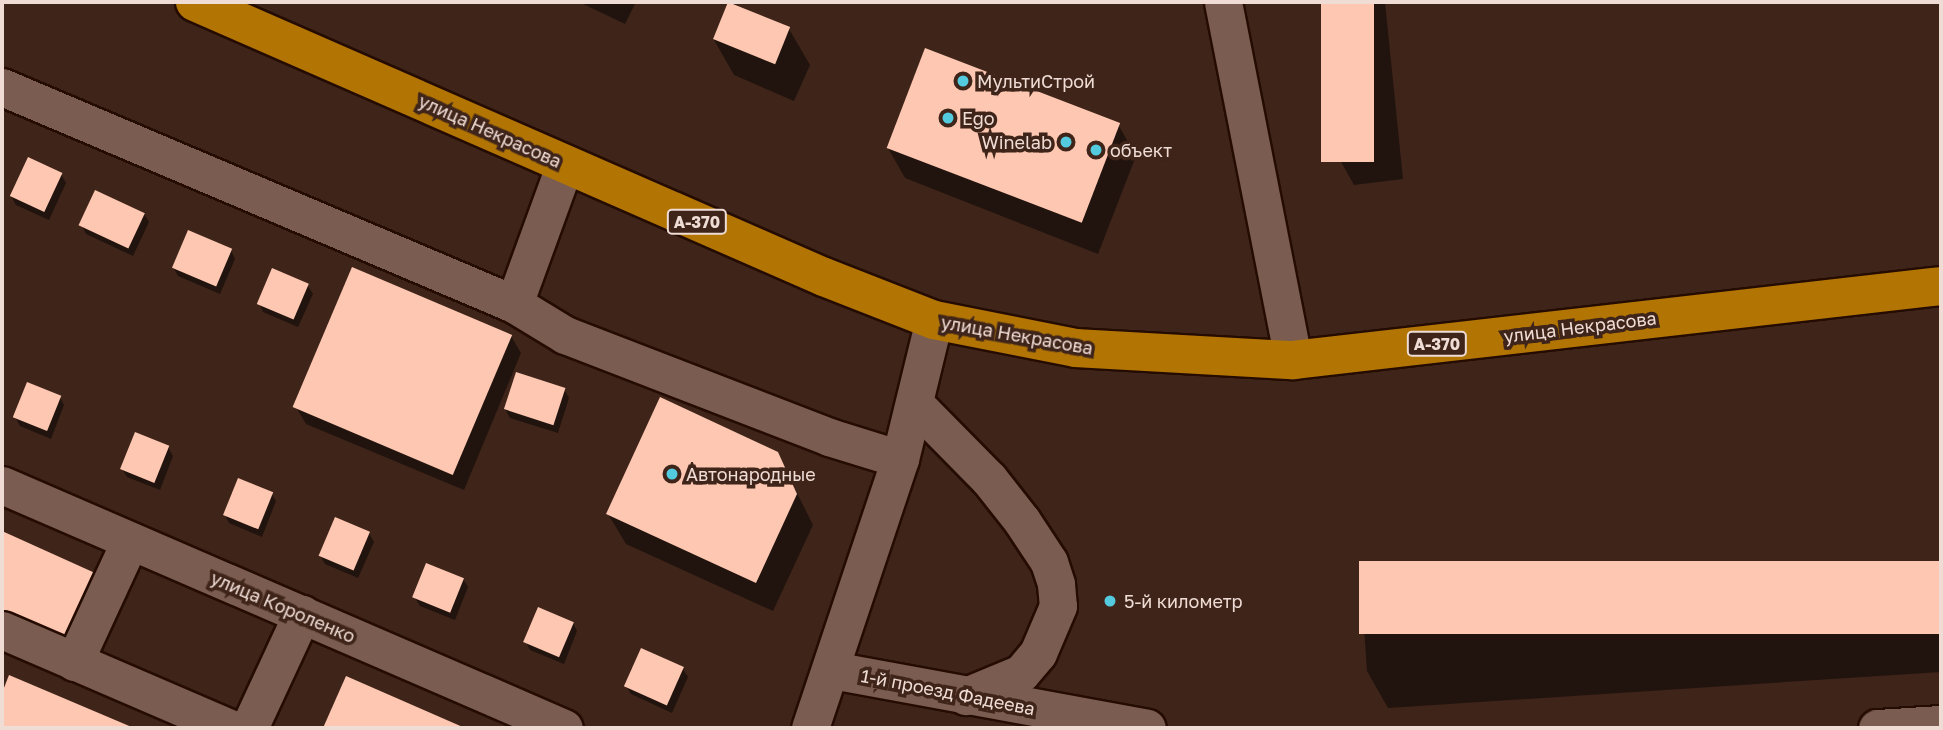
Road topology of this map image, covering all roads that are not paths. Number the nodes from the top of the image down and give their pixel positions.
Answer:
1 (195, 2) edge
2 (1223, 2) edge
3 (2, 87) edge
4 (565, 164) junction
5 (1941, 286) edge
6 (514, 304) junction
7 (934, 320) junction
8 (1293, 360) junction
9 (914, 403) junction
10 (900, 459) junction
11 (2, 485) edge
12 (130, 541) junction
13 (302, 614) junction
14 (2, 630) edge
15 (74, 662) junction
16 (832, 670) junction
17 (966, 696) junction
18 (1941, 723) edge
19 (230, 728) edge
20 (249, 728) edge
21 (564, 728) edge
22 (810, 728) edge
23 (1147, 728) edge
24 (1877, 728) edge

1 - 4 highway, улица Некрасова / А-370
2 - 8 street
3 - 6 street
4 - 6 street
4 - 7 highway, улица Некрасова / А-370
5 - 8 highway, улица Некрасова / А-370
6 - 10 street
7 - 8 highway, улица Некрасова / А-370
7 - 9 street
9 - 10 street
9 - 17 street
10 - 16 street
11 - 12 street, улица Короленко
12 - 13 street, улица Короленко
12 - 15 street
13 - 20 street
13 - 21 street, улица Короленко
14 - 15 street
15 - 19 street
16 - 17 street, 1-й проезд Фадеева
16 - 22 street
17 - 23 street, 1-й проезд Фадеева
18 - 24 street

